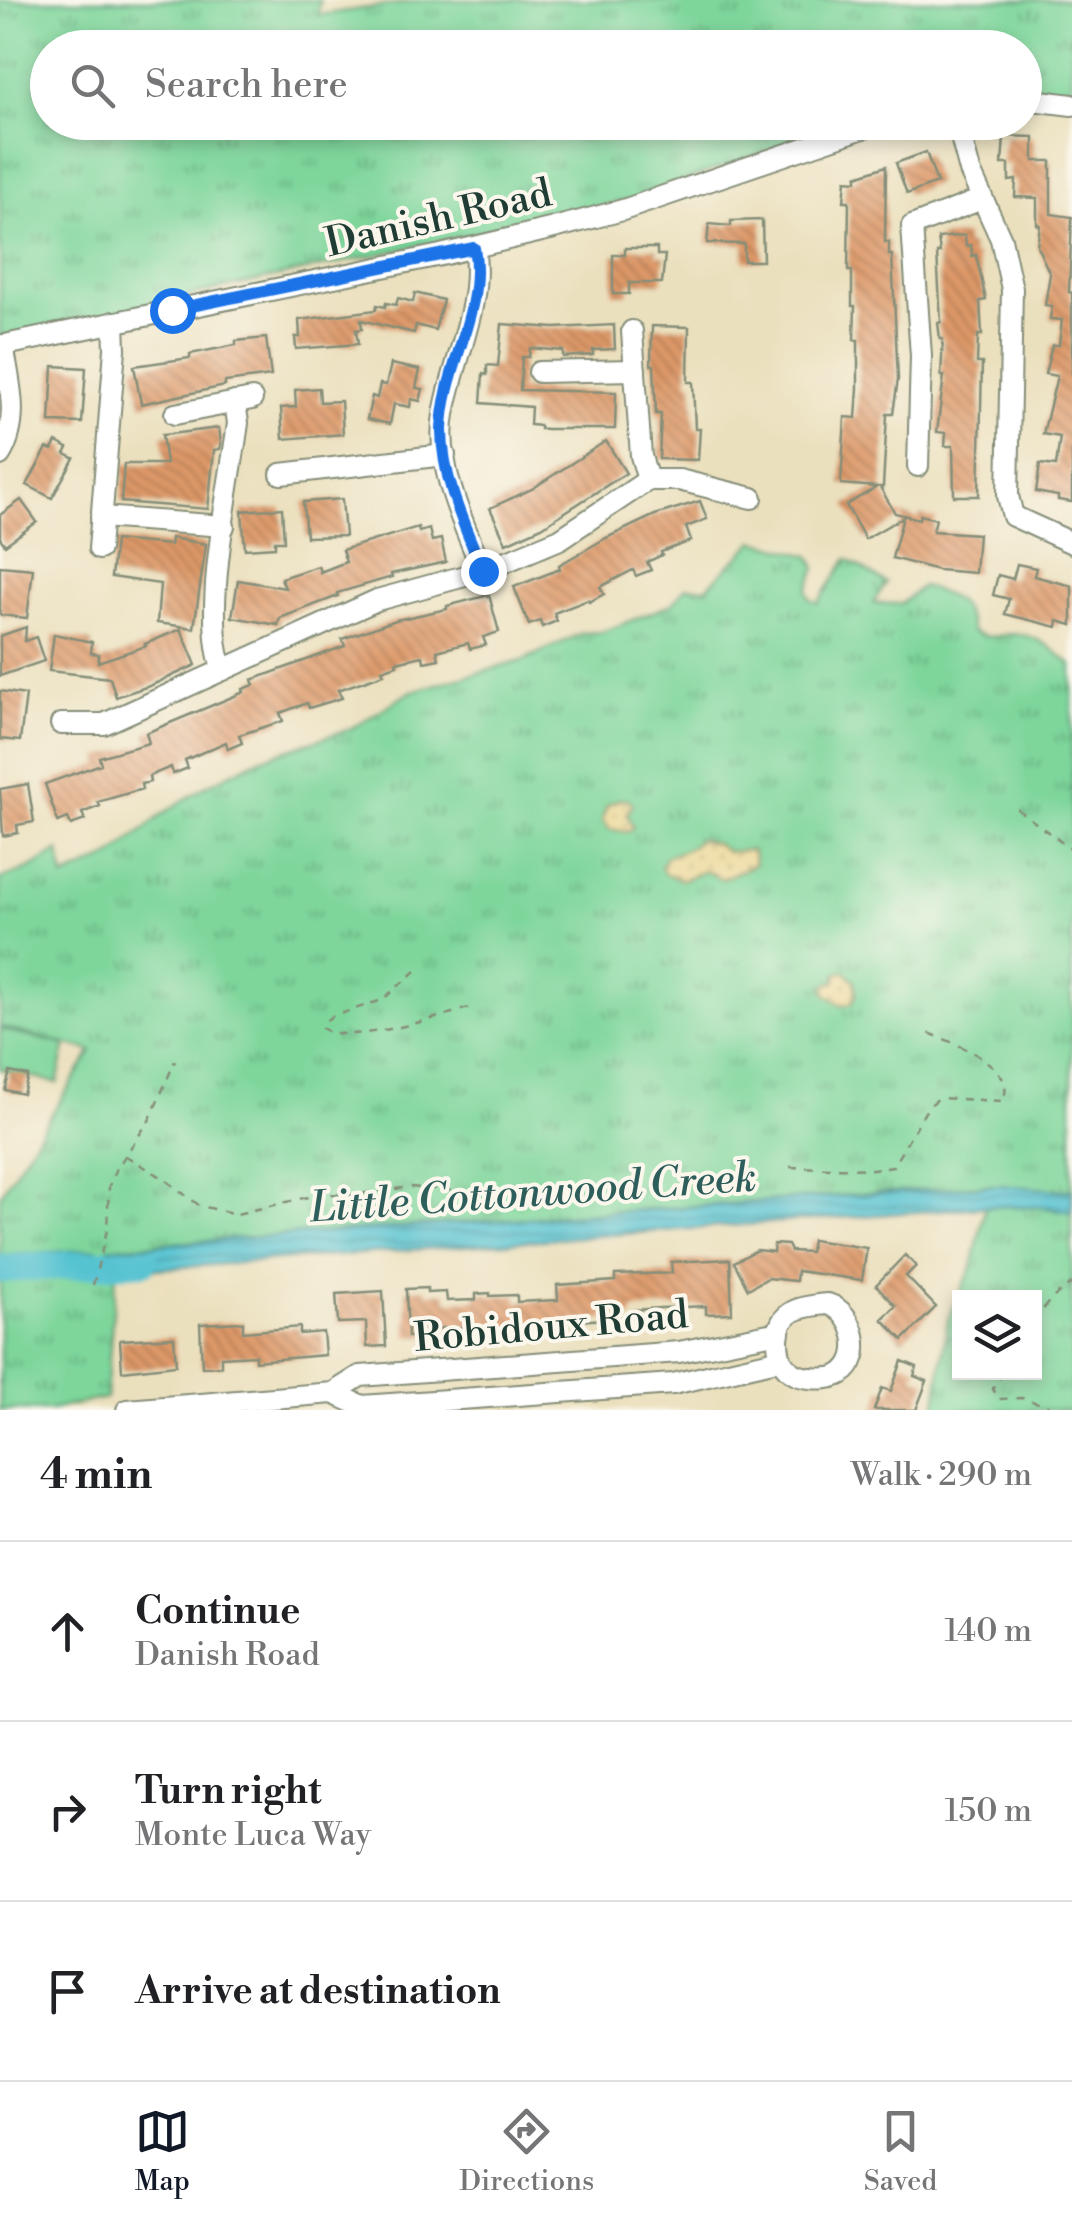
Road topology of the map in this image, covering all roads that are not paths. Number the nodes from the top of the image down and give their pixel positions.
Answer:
1 (1042, 101) edge
2 (1072, 104) edge
3 (828, 140) edge
4 (962, 140) edge
5 (982, 199) junction
6 (474, 248) junction
7 (114, 322) junction
8 (632, 331) dead end
9 (2, 345) edge
10 (635, 370) junction
11 (539, 372) dead end
12 (174, 414) dead end
13 (0, 455) edge
14 (445, 455) junction
15 (918, 466) dead end
16 (281, 474) dead end
17 (648, 480) junction
18 (752, 498) dead end
19 (101, 516) junction
20 (224, 526) junction
21 (1072, 542) edge
22 (99, 550) dead end
23 (483, 571) junction
24 (223, 670) junction
25 (61, 724) dead end
26 (778, 1332) junction
27 (604, 1357) junction
28 (781, 1360) junction
29 (468, 1367) junction
30 (606, 1388) junction
31 (333, 1393) junction
32 (470, 1398) junction
33 (127, 1410) edge

1 - 2 street
3 - 6 street, Danish Road
4 - 5 street
5 - 15 street
5 - 21 street
6 - 7 street, Danish Road
6 - 14 street
7 - 9 street, Danish Road
7 - 19 street
8 - 10 street
9 - 13 street
10 - 11 street
10 - 17 street
12 - 20 street
14 - 16 street
14 - 23 street
17 - 18 street
17 - 23 street
19 - 20 street
19 - 22 street
20 - 24 street
23 - 24 street
24 - 25 street
26 - 27 street, Robidoux Road
26 - 28 street
26 - 28 street, Robidoux Road
27 - 29 street, Robidoux Road
27 - 30 street
28 - 30 street, Robidoux Road
29 - 31 street, Robidoux Road
29 - 32 street
30 - 32 street, Robidoux Road
31 - 32 street, Robidoux Road
31 - 33 street, Robidoux Road

